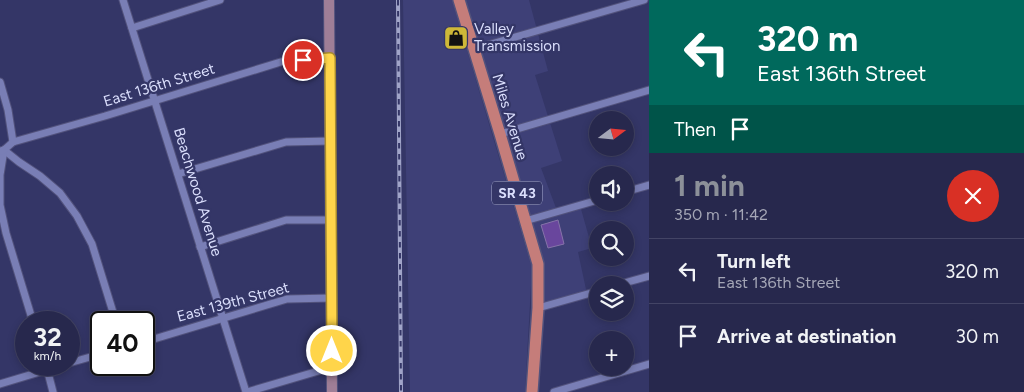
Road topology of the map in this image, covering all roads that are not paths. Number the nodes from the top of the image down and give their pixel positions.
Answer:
1 (123, 0) edge
2 (220, 0) edge
3 (329, 0) edge
4 (459, 0) edge
5 (644, 0) edge
6 (132, 28) junction
7 (474, 49) junction
8 (330, 58) junction
9 (0, 82) edge
10 (649, 90) edge
11 (155, 101) junction
12 (500, 134) junction
13 (330, 141) junction
14 (13, 142) junction
15 (2, 151) edge
16 (178, 174) junction
17 (649, 185) edge
18 (634, 189) edge
19 (589, 203) edge
20 (331, 220) junction
21 (525, 221) junction
22 (200, 247) junction
23 (649, 276) edge
24 (634, 280) edge
25 (589, 294) edge
26 (332, 298) junction
27 (538, 308) junction
28 (30, 311) edge
29 (113, 311) edge
30 (222, 318) junction
31 (155, 339) edge
32 (649, 364) edge
33 (332, 367) junction
34 (22, 376) edge
35 (49, 376) edge
36 (0, 384) edge
37 (53, 392) edge
38 (247, 392) edge
39 (332, 392) edge
40 (532, 392) edge
41 (554, 392) edge

1 - 6 street, Beachwood Avenue
2 - 6 street
3 - 8 street
4 - 7 main road, Miles Avenue / SR 43
5 - 7 street
6 - 11 street, Beachwood Avenue
7 - 12 main road, Miles Avenue / SR 43
8 - 11 street, East 136th Street
8 - 13 street
9 - 14 street
10 - 12 street
11 - 14 street, East 136th Street
11 - 16 street, Beachwood Avenue
12 - 21 main road, Miles Avenue / SR 43
13 - 16 street
13 - 20 street
14 - 15 street, East 136th Street
15 - 28 street
15 - 29 street
16 - 22 street, Beachwood Avenue
17 - 18 street
19 - 21 street
20 - 22 street
20 - 26 street
21 - 27 main road, Miles Avenue / SR 43
22 - 30 street, Beachwood Avenue
23 - 24 street
25 - 27 street
26 - 30 street, East 139th Street
26 - 33 street
27 - 40 main road, Miles Avenue / SR 43
30 - 31 street, East 139th Street
30 - 38 street, Beachwood Avenue
32 - 41 street
33 - 38 street
33 - 39 street
34 - 36 street
35 - 37 street

